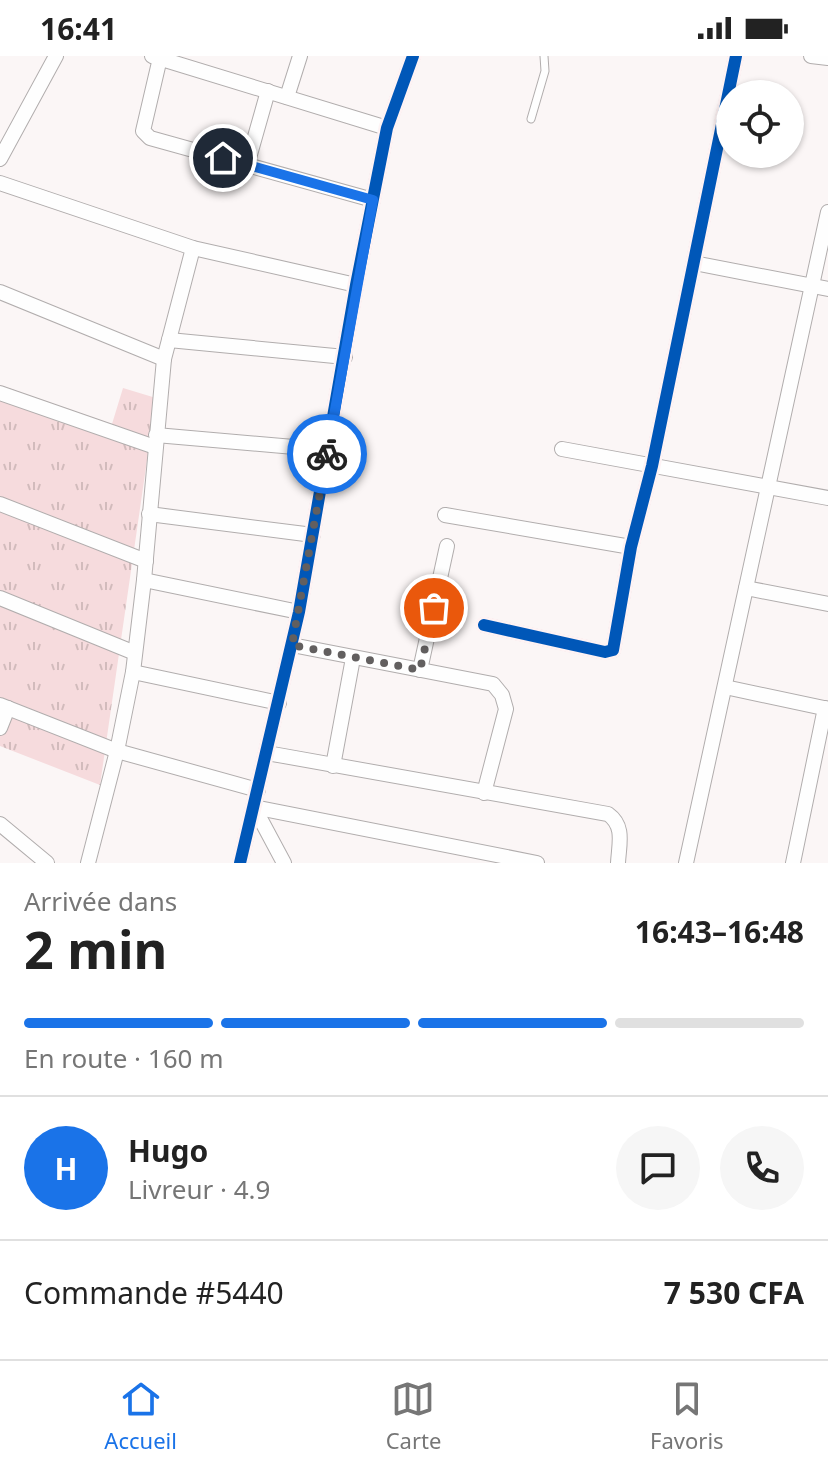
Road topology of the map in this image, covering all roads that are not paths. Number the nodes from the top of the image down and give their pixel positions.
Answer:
1 (56, 56) edge
2 (300, 56) edge
3 (413, 56) edge
4 (544, 56) edge
5 (736, 56) edge
6 (811, 56) edge
7 (162, 58) edge
8 (828, 58) edge
9 (268, 91) junction
10 (287, 97) junction
11 (531, 119) dead end
12 (387, 128) junction
13 (0, 159) edge
14 (247, 165) junction
15 (0, 183) edge
16 (373, 200) junction
17 (828, 212) edge
18 (193, 248) junction
19 (694, 263) junction
20 (356, 285) junction
21 (812, 286) junction
22 (828, 289) edge
23 (0, 292) edge
24 (169, 340) junction
25 (345, 357) junction
26 (164, 359) junction
27 (0, 393) edge
28 (156, 441) junction
29 (562, 449) dead end
30 (328, 450) junction
31 (652, 466) junction
32 (768, 487) junction
33 (828, 498) edge
34 (0, 504) edge
35 (149, 514) junction
36 (445, 515) dead end
37 (313, 535) junction
38 (447, 546) dead end
39 (631, 547) junction
40 (146, 561) junction
41 (144, 580) junction
42 (746, 588) junction
43 (0, 598) edge
44 (828, 604) edge
45 (299, 612) junction
46 (484, 625) dead end
47 (292, 645) junction
48 (135, 653) junction
49 (353, 658) junction
50 (420, 670) junction
51 (133, 672) junction
52 (725, 687) junction
53 (279, 703) junction
54 (4, 706) edge
55 (826, 708) edge
56 (0, 728) edge
57 (117, 751) junction
58 (267, 753) junction
59 (333, 766) junction
60 (258, 790) junction
61 (484, 793) junction
62 (254, 807) junction
63 (0, 824) edge
64 (47, 863) edge
65 (88, 863) edge
66 (240, 863) edge
67 (284, 863) edge
68 (537, 863) edge
69 (618, 863) edge
70 (686, 863) edge
71 (793, 863) edge

1 - 13 street
2 - 10 street
3 - 12 street
4 - 11 lane
5 - 19 street
6 - 8 street
7 - 9 street
7 - 14 street
9 - 10 street
9 - 14 street
10 - 12 street
12 - 16 street
14 - 16 street
15 - 18 street
16 - 20 street
17 - 21 street
18 - 20 street
18 - 24 street
19 - 21 street
19 - 31 street
20 - 25 street
21 - 22 street
21 - 32 street
23 - 26 street
24 - 25 street
24 - 26 street
25 - 30 street
26 - 28 street
27 - 28 street
28 - 30 street
28 - 35 street
29 - 31 street
30 - 37 street
31 - 32 street
31 - 39 street
32 - 33 street
32 - 42 street
34 - 40 street
35 - 37 street
35 - 40 street
36 - 39 street
37 - 45 street
38 - 50 street
39 - 46 street
40 - 41 street
41 - 45 street
41 - 48 street
42 - 44 street
42 - 52 street
43 - 48 street
45 - 47 street
47 - 49 street
47 - 53 street
48 - 51 street
49 - 50 street
49 - 59 street
50 - 61 street
51 - 53 street
51 - 57 street
52 - 55 street
52 - 70 street
53 - 58 street
54 - 56 street
54 - 57 street
55 - 71 street
57 - 60 street
57 - 65 street
58 - 59 street
58 - 60 street
59 - 61 street
60 - 62 street
61 - 69 street
62 - 66 street
62 - 67 street
62 - 68 street
63 - 64 street

